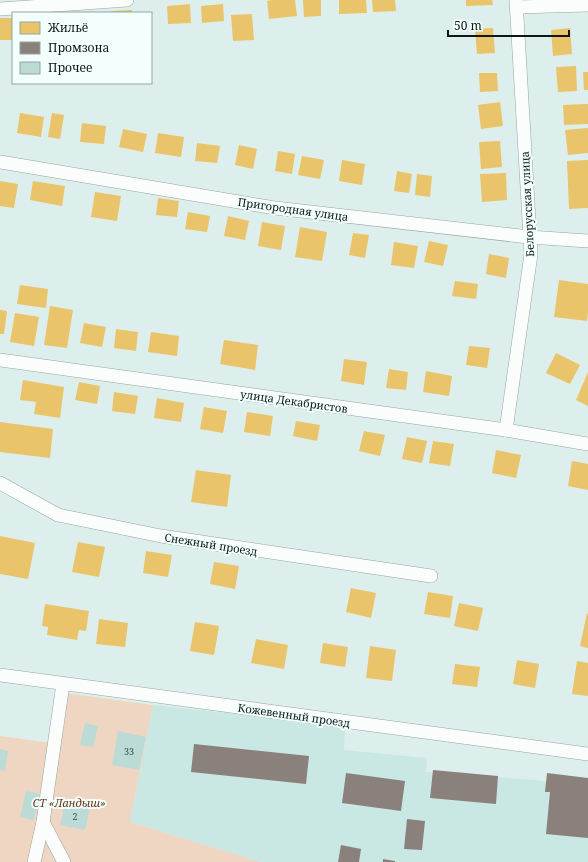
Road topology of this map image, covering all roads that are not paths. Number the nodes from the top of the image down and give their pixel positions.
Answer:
1 (127, 0) edge
2 (517, 4) edge
3 (588, 5) edge
4 (0, 10) edge
5 (0, 162) edge
6 (529, 237) junction
7 (588, 241) edge
8 (0, 360) edge
9 (506, 430) junction
10 (588, 444) edge
11 (0, 483) edge
12 (431, 576) dead end
13 (0, 675) edge
14 (63, 684) junction
15 (588, 754) edge
16 (43, 822) junction
17 (34, 862) edge
18 (64, 862) edge

1 - 4 street
2 - 3 street
2 - 6 street, Белорусская улица
5 - 6 street, Пригородная улица
6 - 7 street, Пригородная улица
6 - 9 street, Белорусская улица
8 - 9 street, улица Декабристов
9 - 10 street, улица Декабристов
11 - 12 street, Снежный проезд
13 - 14 street, Кожевенный проезд
14 - 15 street, Кожевенный проезд
14 - 16 street
16 - 17 street
16 - 18 street

